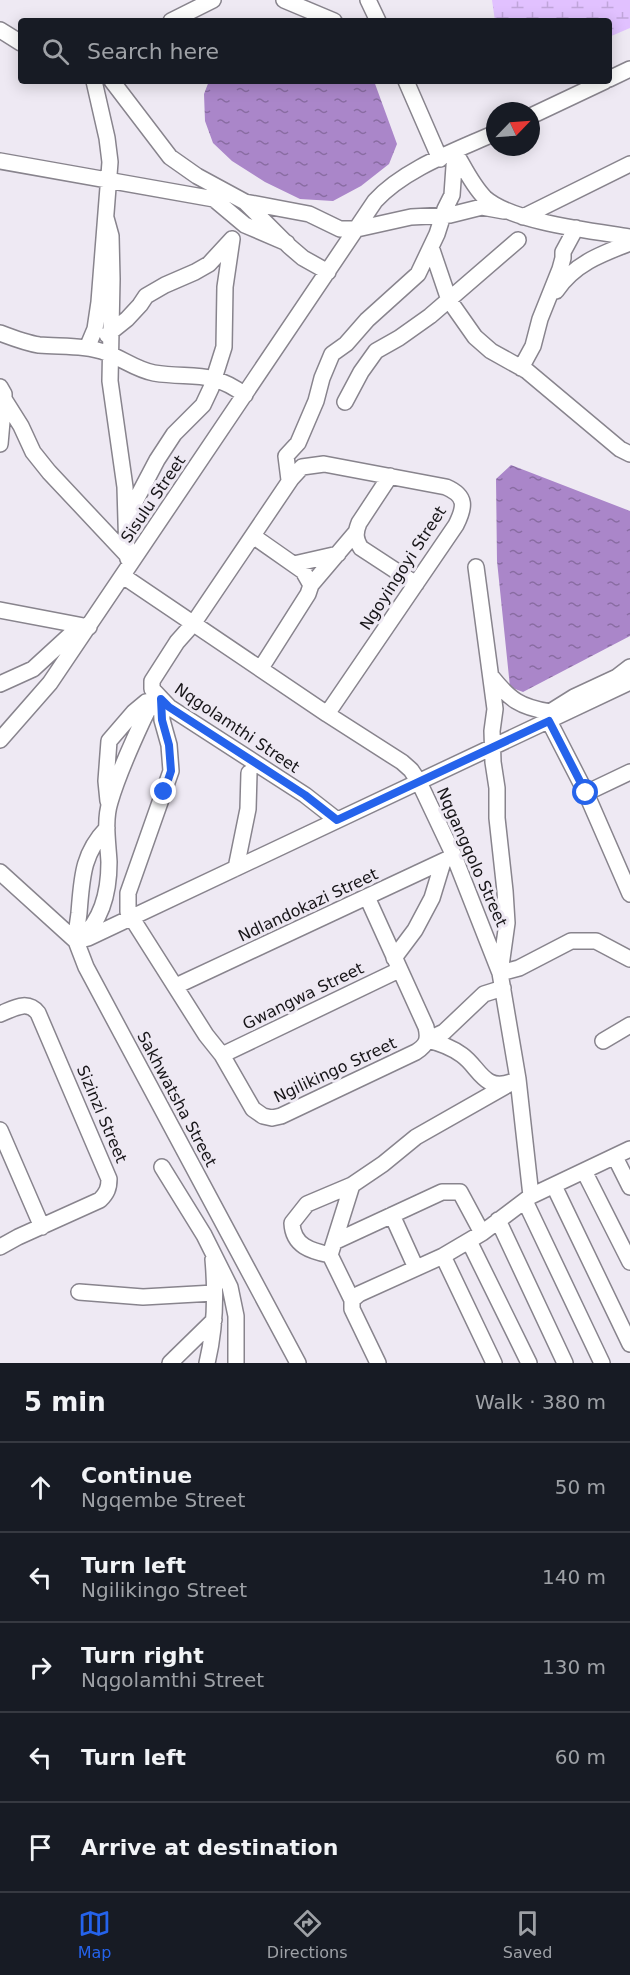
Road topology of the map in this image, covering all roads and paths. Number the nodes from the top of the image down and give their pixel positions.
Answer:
1 (213, 0) edge
2 (284, 0) edge
3 (368, 0) edge
4 (177, 18) edge
5 (327, 18) edge
6 (377, 18) edge
7 (0, 30) edge
8 (18, 41) edge
9 (630, 69) edge
10 (612, 78) edge
11 (95, 84) edge
12 (114, 84) edge
13 (408, 84) edge
14 (599, 84) edge
15 (540, 112) edge
16 (486, 137) edge
17 (448, 155) junction
18 (0, 161) edge
19 (630, 164) edge
20 (109, 180) junction
21 (245, 202) junction
22 (504, 211) junction
23 (443, 216) junction
24 (523, 217) junction
25 (106, 218) junction
26 (576, 228) junction
27 (357, 229) junction
28 (630, 237) edge
29 (518, 240) dead end
30 (287, 243) junction
31 (630, 243) edge
32 (431, 247) junction
33 (328, 272) junction
34 (449, 300) junction
35 (547, 302) junction
36 (112, 332) junction
37 (0, 333) edge
38 (87, 348) junction
39 (111, 354) junction
40 (521, 368) junction
41 (214, 378) junction
42 (2, 393) edge
43 (245, 395) junction
44 (345, 402) dead end
45 (0, 444) edge
46 (630, 454) edge
47 (390, 476) junction
48 (289, 480) junction
49 (127, 517) junction
50 (356, 532) junction
51 (253, 537) junction
52 (338, 554) junction
53 (294, 564) junction
54 (126, 567) junction
55 (476, 567) dead end
56 (416, 584) junction
57 (311, 585) junction
58 (0, 610) edge
59 (193, 624) junction
60 (89, 627) junction
61 (261, 668) junction
62 (630, 668) edge
63 (491, 676) junction
64 (630, 682) edge
65 (0, 684) edge
66 (161, 699) junction
67 (327, 714) junction
68 (549, 721) junction
69 (0, 740) edge
70 (492, 747) junction
71 (630, 772) edge
72 (249, 773) dead end
73 (419, 782) junction
74 (586, 793) junction
75 (109, 804) junction
76 (337, 820) junction
77 (107, 828) junction
78 (448, 859) junction
79 (624, 862) edge
80 (236, 868) junction
81 (0, 872) edge
82 (630, 894) edge
83 (367, 897) junction
84 (132, 916) junction
85 (76, 941) junction
86 (630, 959) edge
87 (396, 964) junction
88 (502, 980) junction
89 (176, 986) junction
90 (0, 1014) edge
91 (630, 1025) edge
92 (427, 1040) junction
93 (603, 1041) dead end
94 (222, 1055) junction
95 (518, 1079) junction
96 (0, 1130) edge
97 (630, 1149) edge
98 (615, 1156) junction
99 (162, 1167) dead end
100 (585, 1172) junction
101 (352, 1185) junction
102 (554, 1186) junction
103 (630, 1187) edge
104 (528, 1199) junction
105 (392, 1215) junction
106 (498, 1220) junction
107 (42, 1227) junction
108 (475, 1237) junction
109 (0, 1247) edge
110 (332, 1248) junction
111 (211, 1250) junction
112 (443, 1256) junction
113 (630, 1262) edge
114 (416, 1268) junction
115 (80, 1292) dead end
116 (214, 1293) junction
117 (352, 1300) junction
118 (214, 1320) junction
119 (630, 1344) edge
120 (170, 1363) edge
121 (207, 1363) edge
122 (236, 1363) edge
123 (298, 1363) edge
124 (378, 1363) edge
125 (495, 1363) edge
126 (529, 1363) edge
127 (565, 1363) edge
128 (602, 1363) edge

1 - 4 street
2 - 5 street
3 - 6 street
7 - 8 street
9 - 10 street
11 - 20 street
12 - 21 street
13 - 17 street
14 - 15 street
16 - 17 street, Sisulu Street
17 - 22 street
17 - 23 street
17 - 27 street, Sisulu Street
18 - 20 street
19 - 24 street
20 - 25 street
20 - 30 street
21 - 27 street
21 - 30 street
22 - 23 street
22 - 24 street
23 - 27 street
23 - 32 street
24 - 26 street
25 - 36 street
25 - 38 street
26 - 28 street
26 - 35 street
27 - 33 street, Sisulu Street
29 - 34 street
30 - 33 street
31 - 35 street
32 - 34 street
32 - 48 street
33 - 43 street, Sisulu Street
34 - 40 street
34 - 44 street
35 - 40 street
36 - 38 street
36 - 39 street
36 - 41 street
37 - 38 street
38 - 39 street
39 - 41 street
39 - 49 street
40 - 46 street
41 - 43 street
41 - 49 street
42 - 45 street
42 - 54 street, Nqgangqolo Street
43 - 54 street, Sisulu Street
47 - 48 street, Ngoyingoyi Street
47 - 50 street
47 - 56 street, Ngoyingoyi Street
48 - 51 street, Ngoyingoyi Street
49 - 54 street
50 - 52 street
50 - 56 street
51 - 53 street
51 - 59 street, Ngoyingoyi Street
52 - 53 street
52 - 57 street
53 - 57 street
54 - 59 street, Nqgangqolo Street
54 - 60 street, Sisulu Street
55 - 63 street
56 - 67 street, Ngoyingoyi Street
57 - 61 street
58 - 60 street
59 - 61 street, Nqgangqolo Street
59 - 66 street, Nqgolamthi Street
60 - 65 street
60 - 69 street, Sisulu Street
61 - 67 street, Nqgangqolo Street
62 - 63 street
63 - 70 street
64 - 68 street
66 - 75 street
66 - 75 street
66 - 76 street, Nqgolamthi Street
66 - 84 street
67 - 73 street, Nqgangqolo Street
68 - 70 street
68 - 74 street
70 - 73 street
70 - 88 street
71 - 74 street
72 - 80 street
73 - 76 street
73 - 78 street, Nqgangqolo Street
74 - 79 street
75 - 77 street
76 - 80 street
77 - 85 street
77 - 85 street
78 - 83 street, Ndlandokazi Street
78 - 87 street
78 - 88 street, Nqgangqolo Street
79 - 82 street
80 - 84 street
81 - 85 street, Sakhwatsha Street
83 - 87 street
83 - 89 street, Ndlandokazi Street
84 - 85 street
84 - 89 street, Ngilikingo Street
85 - 123 street, Sakhwatsha Street
86 - 88 street
87 - 92 street
87 - 94 street, Gwangwa Street
88 - 92 street
88 - 95 street, Nqgangqolo Street
89 - 94 street, Ngilikingo Street
90 - 107 street, Sizinzi Street
91 - 93 street
92 - 94 street, Ngilikingo Street
92 - 95 street
95 - 101 street
95 - 104 street, Nqgangqolo Street
96 - 107 street
97 - 98 street
98 - 100 street
98 - 103 street
99 - 111 street
100 - 102 street
100 - 113 street
101 - 110 street
101 - 110 street
102 - 104 street
102 - 119 street
104 - 106 street
104 - 128 street, Nqgangqolo Street
105 - 108 street
105 - 110 street
105 - 114 street
106 - 108 street
106 - 127 street
107 - 109 street, Sizinzi Street
108 - 112 street
108 - 126 street
110 - 117 street
111 - 116 street
111 - 122 street
112 - 114 street
112 - 125 street
114 - 117 street
115 - 116 street
116 - 118 street
117 - 124 street
118 - 120 street
118 - 121 street

